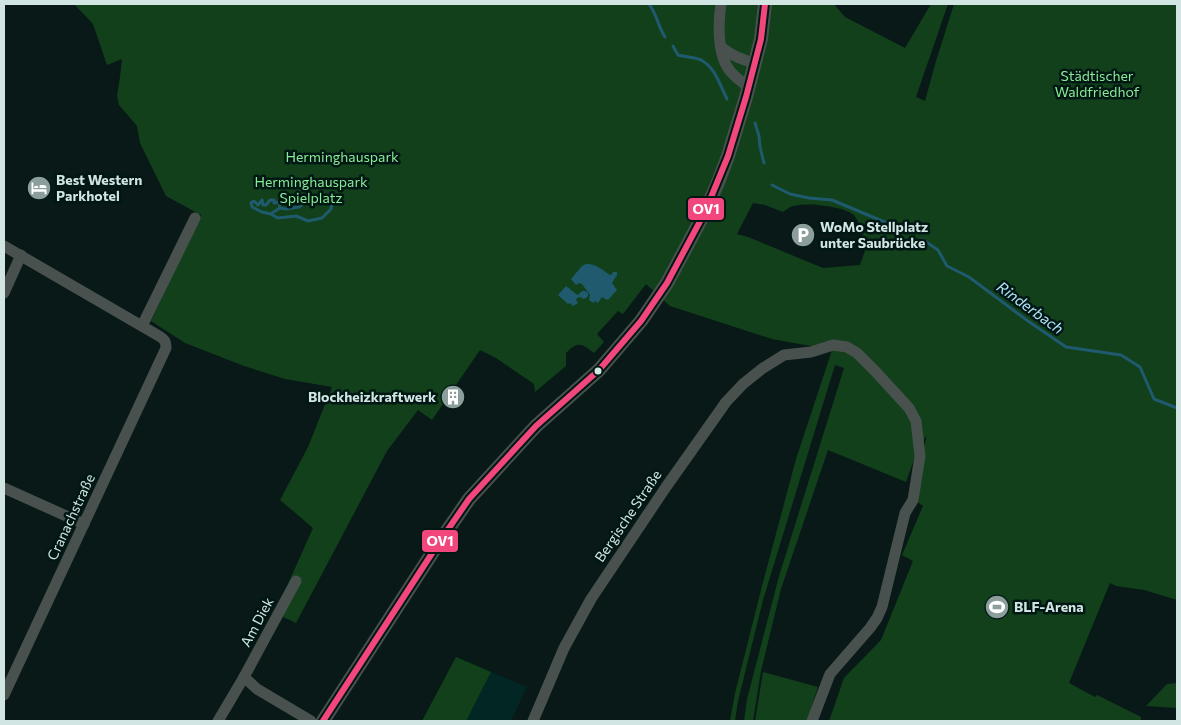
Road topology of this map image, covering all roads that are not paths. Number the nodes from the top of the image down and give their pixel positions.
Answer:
1 (721, 4) edge
2 (765, 4) edge
3 (721, 47) junction
4 (755, 63) junction
5 (749, 87) junction
6 (196, 218) dead end
7 (4, 246) edge
8 (21, 256) junction
9 (4, 293) edge
10 (142, 326) junction
11 (4, 488) edge
12 (84, 524) junction
13 (296, 580) dead end
14 (244, 677) junction
15 (4, 694) edge
16 (218, 721) edge
17 (311, 721) edge
18 (323, 721) edge
19 (533, 721) edge
20 (812, 721) edge

1 - 3 street
2 - 4 street
3 - 4 street
3 - 5 street
4 - 5 street
5 - 18 street
6 - 10 street
7 - 8 street
8 - 9 street
8 - 10 street
10 - 12 street, Cranachstraße
11 - 12 street
12 - 15 street, Cranachstraße
13 - 14 street, Am Diek
14 - 16 street, Am Diek
14 - 17 street
19 - 20 street, Bergische Straße

